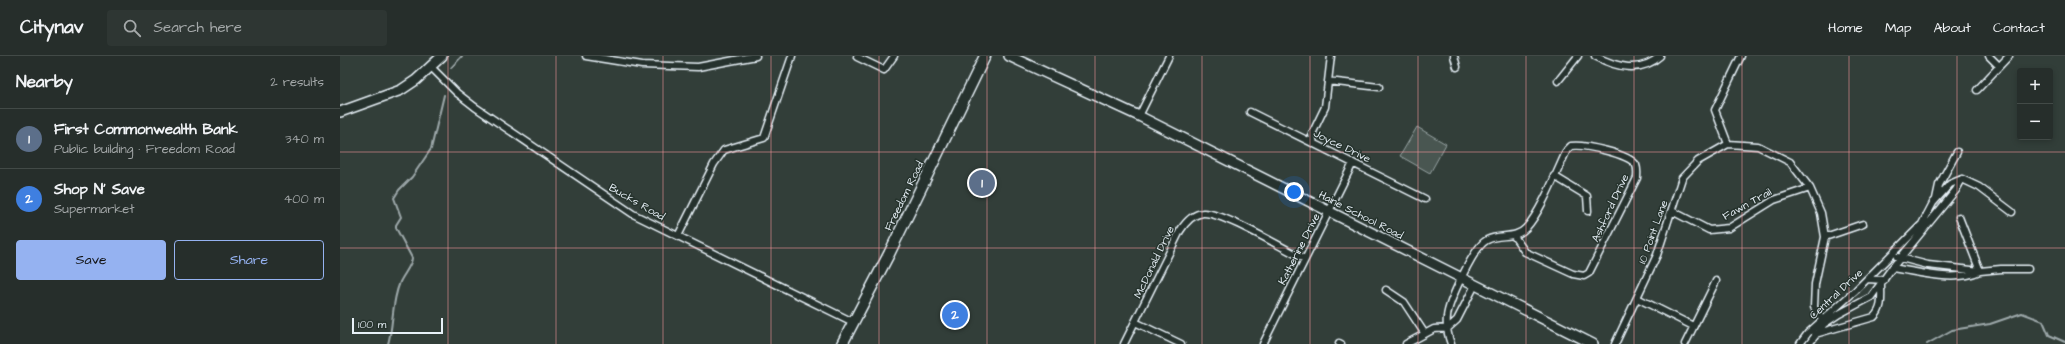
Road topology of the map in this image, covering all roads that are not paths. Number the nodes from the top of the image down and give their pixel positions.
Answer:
1 (442, 56) edge
2 (586, 56) edge
3 (756, 56) edge
4 (792, 56) edge
5 (894, 56) edge
6 (985, 56) edge
7 (1009, 56) edge
8 (1169, 56) edge
9 (1331, 56) edge
10 (1454, 56) edge
11 (1578, 56) edge
12 (1595, 56) edge
13 (1660, 56) edge
14 (1742, 56) edge
15 (1989, 56) edge
16 (2009, 56) edge
17 (857, 57) edge
18 (1999, 66) junction
19 (431, 67) junction
20 (1457, 67) dead end
21 (1328, 81) junction
22 (1558, 81) dead end
23 (1379, 87) dead end
24 (1977, 90) dead end
25 (340, 112) edge
26 (1250, 112) dead end
27 (1139, 116) junction
28 (1314, 144) junction
29 (1728, 144) junction
30 (1957, 152) dead end
31 (1353, 163) junction
32 (1554, 176) junction
33 (1962, 179) junction
34 (1810, 188) junction
35 (1425, 199) dead end
36 (1936, 200) junction
37 (1588, 211) dead end
38 (1672, 211) junction
39 (1938, 211) junction
40 (1328, 212) junction
41 (2012, 212) dead end
42 (1959, 217) dead end
43 (1863, 224) dead end
44 (678, 236) junction
45 (1514, 236) junction
46 (1825, 237) junction
47 (1901, 256) junction
48 (1304, 259) junction
49 (1887, 259) junction
50 (1892, 268) junction
51 (2028, 269) dead end
52 (1980, 271) junction
53 (1461, 278) junction
54 (1867, 279) junction
55 (1716, 281) dead end
56 (1882, 283) junction
57 (1475, 285) junction
58 (1386, 290) dead end
59 (1636, 298) junction
60 (853, 322) junction
61 (1135, 322) junction
62 (1823, 322) junction
63 (1693, 326) junction
64 (1448, 328) junction
65 (1425, 334) junction
66 (1815, 334) junction
67 (842, 344) edge
68 (1124, 344) edge
69 (1181, 344) edge
70 (1263, 344) edge
71 (1406, 344) edge
72 (1451, 344) edge
73 (1593, 344) edge
74 (1615, 344) edge
75 (1684, 344) edge
76 (1800, 344) edge
77 (1809, 344) edge

1 - 19 street
2 - 3 street
4 - 44 street
5 - 17 street
6 - 60 main road, Freedom Road
7 - 27 street, Haine School Road
8 - 27 street
9 - 21 street
10 - 20 street
11 - 22 street
12 - 13 street
14 - 29 street
15 - 18 street
16 - 18 street
18 - 24 street
19 - 25 street
19 - 44 street, Bucks Road
21 - 23 street
21 - 28 street
26 - 28 street, Joyce Drive
27 - 40 street, Haine School Road
28 - 31 street, Joyce Drive
29 - 34 street
29 - 38 street, 10 Point Lane
30 - 36 street, Central Drive
31 - 35 street, Joyce Drive
31 - 40 street, Katherine Drive
32 - 37 street
32 - 45 street, Ashford Drive
32 - 45 street, Ashford Drive
33 - 36 street, Central Drive
33 - 39 street, Central Drive
33 - 41 street
34 - 38 street, Fawn Trail
34 - 46 street
36 - 39 street, Central Drive
36 - 49 street, Central Drive
38 - 59 street, 10 Point Lane
39 - 47 street, Central Drive
40 - 48 street, Katherine Drive
40 - 53 street, Haine School Road
42 - 52 street
43 - 46 street
44 - 60 street, Bucks Road
45 - 53 street
46 - 62 street
47 - 49 street
47 - 50 street, Central Drive
47 - 52 street
48 - 61 street, McDonald Drive
48 - 70 street, Katherine Drive
49 - 54 street, Central Drive
50 - 52 street
50 - 56 street, Central Drive
51 - 52 street
53 - 57 street, Haine School Road
53 - 64 street
54 - 56 street
54 - 62 street, Central Drive
55 - 63 street
56 - 62 street, Central Drive
56 - 66 street, Central Drive
57 - 64 street
57 - 73 street, Haine School Road
58 - 65 street
59 - 63 street
59 - 74 street, 10 Point Lane
60 - 67 main road, Freedom Road
61 - 68 street, McDonald Drive
61 - 69 street
62 - 66 street, Central Drive
62 - 76 street, Central Drive
63 - 75 street
64 - 65 street
64 - 72 street
65 - 71 street
66 - 77 street, Central Drive

